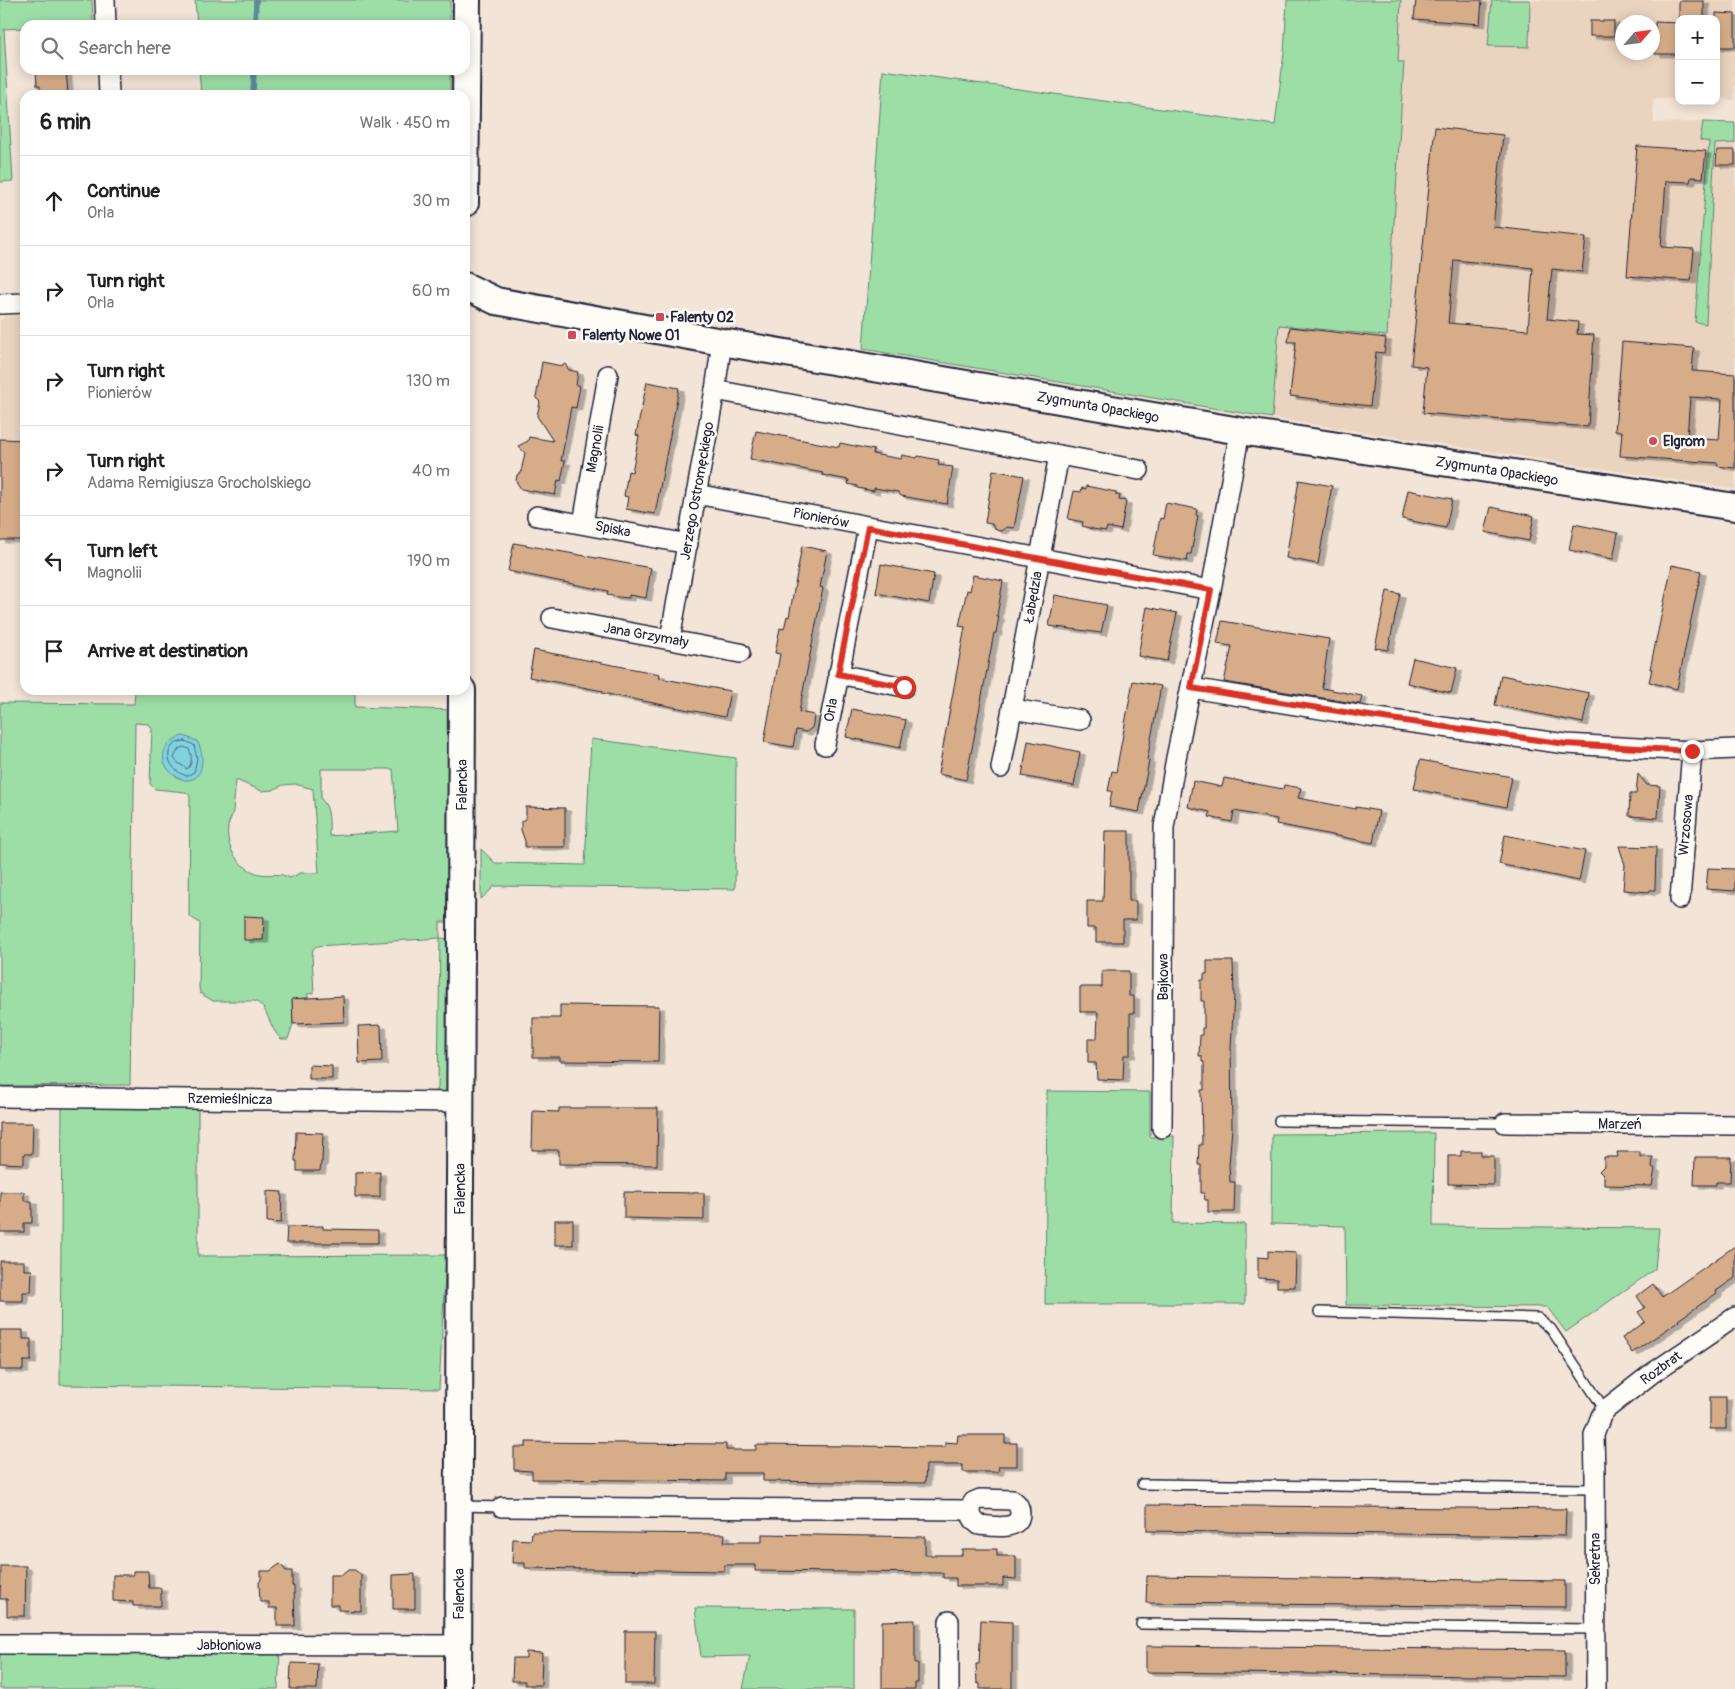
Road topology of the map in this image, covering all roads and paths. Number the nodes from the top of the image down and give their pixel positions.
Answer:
1 (104, 0) edge
2 (467, 0) edge
3 (106, 20) edge
4 (467, 20) edge
5 (108, 75) edge
6 (466, 75) edge
7 (109, 90) edge
8 (466, 90) edge
9 (470, 288) edge
10 (20, 303) edge
11 (0, 304) edge
12 (722, 342) junction
13 (608, 375) dead end
14 (715, 390) junction
15 (1240, 431) junction
16 (1059, 456) junction
17 (1139, 470) dead end
18 (696, 494) junction
19 (1735, 507) edge
20 (537, 516) dead end
21 (583, 524) junction
22 (868, 527) junction
23 (688, 544) junction
24 (1040, 559) junction
25 (1211, 590) junction
26 (552, 618) dead end
27 (670, 639) junction
28 (740, 653) dead end
29 (838, 674) junction
30 (904, 687) dead end
31 (1191, 688) junction
32 (462, 695) edge
33 (1012, 709) junction
34 (1080, 720) dead end
35 (825, 745) dead end
36 (1735, 749) edge
37 (1692, 751) junction
38 (1001, 768) dead end
39 (1680, 899) dead end
40 (0, 1097) edge
41 (460, 1102) junction
42 (1279, 1121) dead end
43 (1505, 1123) joint
44 (1735, 1124) edge
45 (1162, 1128) dead end
46 (1319, 1312) dead end
47 (1735, 1317) edge
48 (1605, 1410) junction
49 (1596, 1428) joint
50 (1142, 1484) dead end
51 (1595, 1489) junction
52 (459, 1506) junction
53 (502, 1507) joint
54 (971, 1510) dead end
55 (949, 1621) dead end
56 (1142, 1624) dead end
57 (1596, 1629) junction
58 (0, 1644) edge
59 (458, 1645) junction
60 (458, 1689) edge
61 (950, 1689) edge
62 (1596, 1689) edge

1 - 3 street
2 - 4 street
5 - 7 street
6 - 8 street
9 - 12 street, Zygmunta Opackiego
10 - 11 street
12 - 14 street, Jerzego Ostromęckiego
12 - 15 street, Zygmunta Opackiego
13 - 21 street, Magnolii
14 - 16 street
14 - 18 street, Jerzego Ostromęckiego
15 - 19 street, Zygmunta Opackiego
15 - 25 street, Bajkowa
16 - 17 street
16 - 24 street, Łabędzia
18 - 22 street, Pionierów
18 - 23 street, Jerzego Ostromęckiego
20 - 21 street, Spiska
21 - 23 street, Spiska
22 - 24 street, Pionierów
22 - 29 street, Orla
23 - 27 street, Jerzego Ostromęckiego
24 - 25 street, Pionierów
24 - 33 street, Łabędzia
25 - 31 street, Bajkowa
26 - 27 street, Jana Grzymały
27 - 28 street, Jana Grzymały
29 - 30 street
29 - 35 street, Orla
31 - 37 street
31 - 45 street, Bajkowa
32 - 41 street, Falencka
33 - 34 street
33 - 38 street, Łabędzia
36 - 37 street
37 - 39 street, Wrzosowa
40 - 41 street, Rzemieślnicza
41 - 52 street, Falencka
42 - 43 lane
43 - 44 street, Marzeń
46 - 48 lane
47 - 48 street, Rozbrat
48 - 49 street, Rozbrat
49 - 51 street, Sekretna
50 - 51 lane
51 - 57 street, Sekretna
52 - 53 lane
52 - 59 street, Falencka
53 - 54 street
55 - 61 street
56 - 57 lane
57 - 62 street, Sekretna
58 - 59 street, Jabłoniowa
59 - 60 street, Falencka

